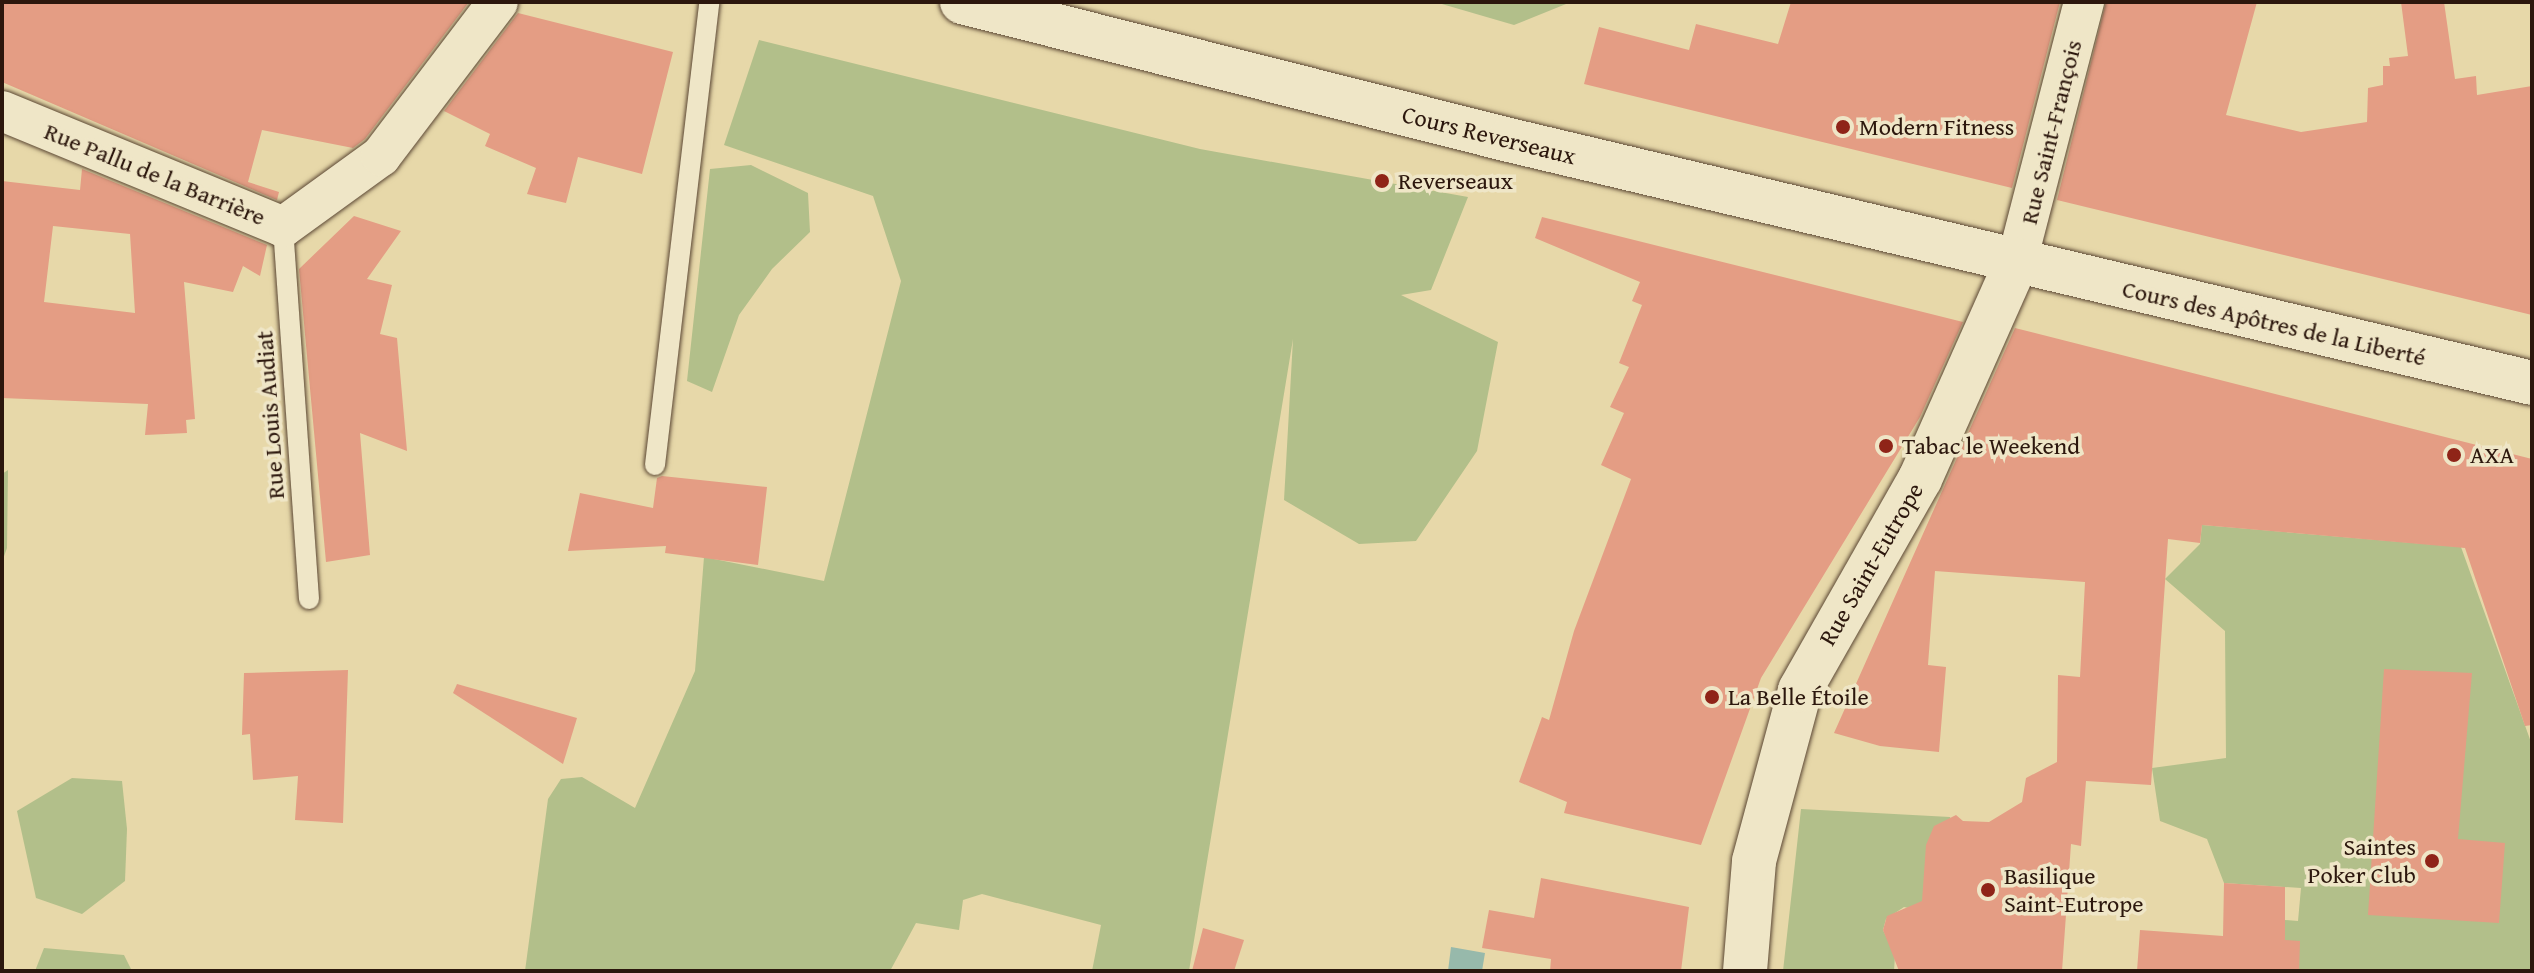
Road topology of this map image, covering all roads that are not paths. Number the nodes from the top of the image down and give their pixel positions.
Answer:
1 (498, 2) edge
2 (709, 2) edge
3 (962, 2) edge
4 (2084, 2) edge
5 (2, 111) edge
6 (283, 227) junction
7 (2017, 261) junction
8 (2532, 383) edge
9 (655, 465) dead end
10 (309, 599) dead end
11 (1745, 971) edge

1 - 6 street, Rue Pallu de la Barrière
2 - 9 lane
3 - 7 main road, Cours Reverseaux
4 - 7 street, Rue Saint-François
5 - 6 street, Rue Pallu de la Barrière
6 - 10 lane, Rue Louis Audiat
7 - 8 main road, Cours des Apôtres de la Liberté
7 - 11 main road, Rue Saint-Eutrope

